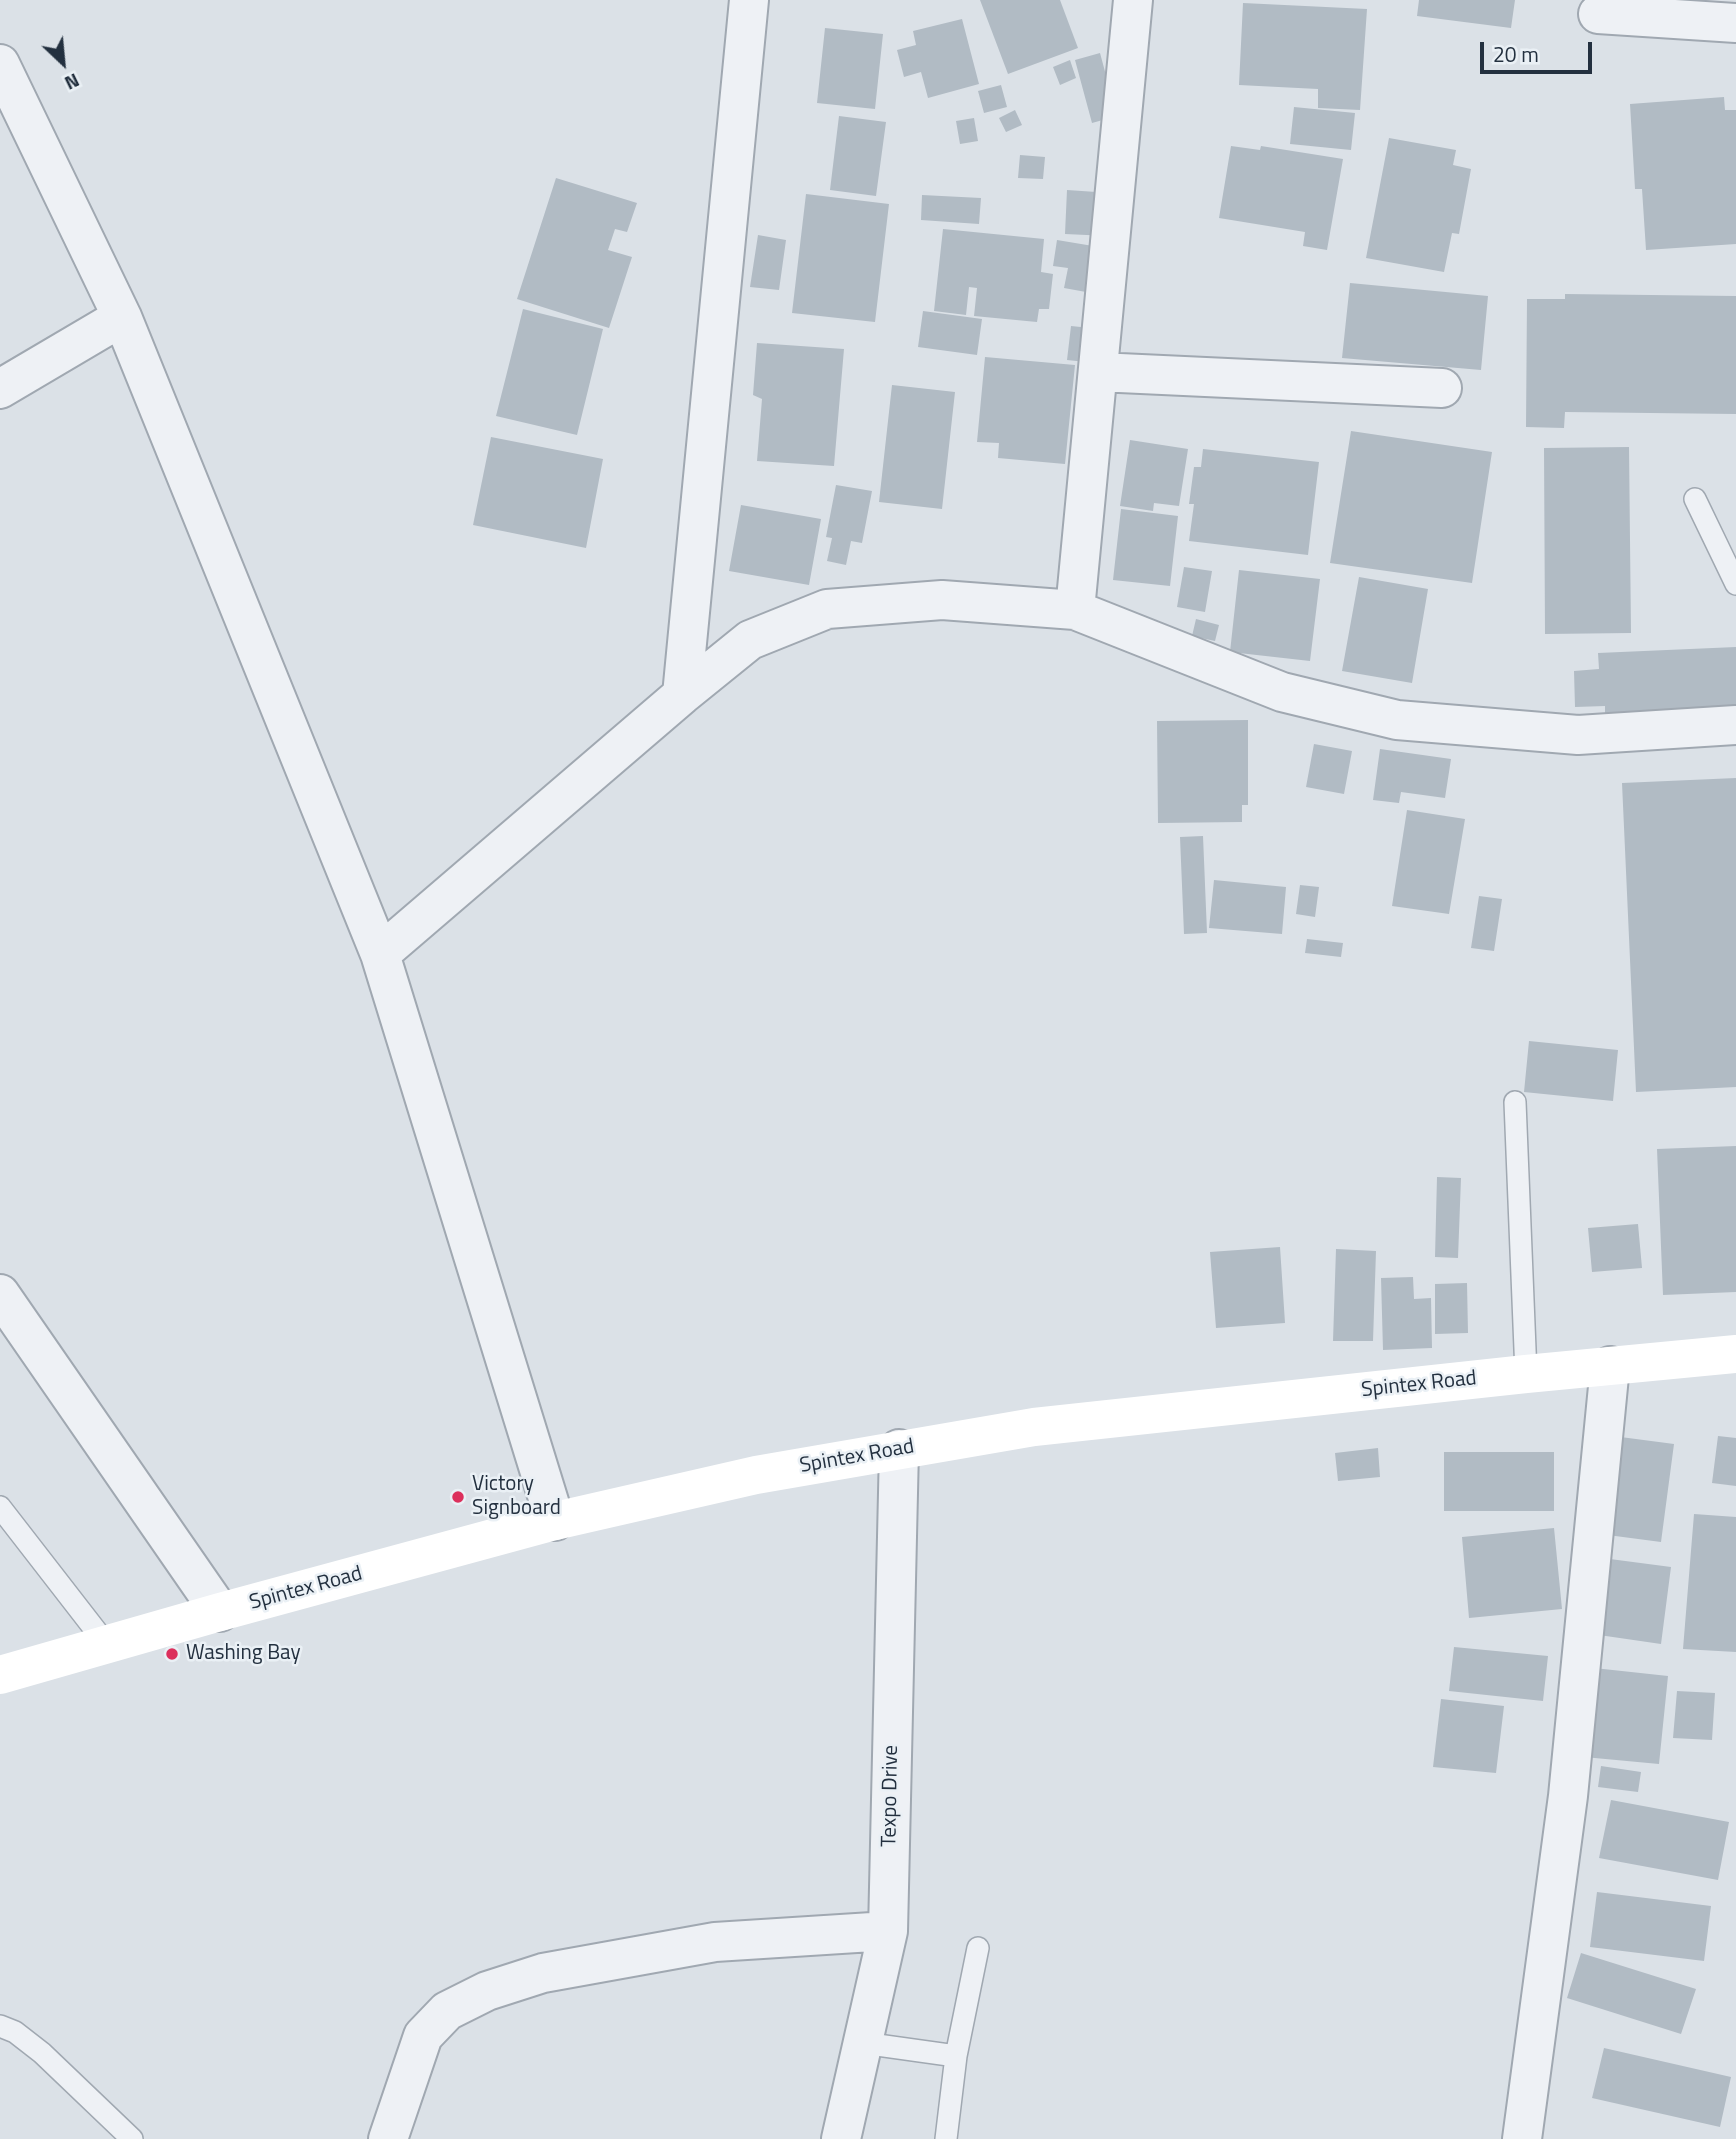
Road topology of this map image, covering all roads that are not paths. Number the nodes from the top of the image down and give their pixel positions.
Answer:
1 (749, 0) edge
2 (1133, 0) edge
3 (1598, 14) dead end
4 (1736, 23) edge
5 (0, 64) edge
6 (122, 317) junction
7 (1098, 372) junction
8 (1442, 388) dead end
9 (0, 389) edge
10 (1695, 499) dead end
11 (1736, 584) edge
12 (1075, 610) junction
13 (682, 695) junction
14 (1736, 725) edge
15 (380, 954) junction
16 (1515, 1102) dead end
17 (0, 1294) edge
18 (1736, 1354) edge
19 (1610, 1366) junction
20 (1525, 1374) junction
21 (899, 1449) junction
22 (0, 1507) edge
23 (555, 1521) junction
24 (220, 1612) junction
25 (107, 1645) junction
26 (0, 1675) edge
27 (888, 1931) junction
28 (978, 1948) dead end
29 (0, 2026) edge
30 (863, 2043) junction
31 (956, 2056) junction
32 (132, 2139) edge
33 (388, 2139) edge
34 (841, 2139) edge
35 (946, 2139) edge
36 (1522, 2139) edge

1 - 13 street
2 - 7 street
3 - 4 street
5 - 6 street
6 - 9 street
6 - 15 street
7 - 8 street
7 - 12 street
10 - 11 lane
12 - 13 street
12 - 14 street
13 - 15 street
15 - 23 street
16 - 20 lane
17 - 24 street
18 - 19 main road, Spintex Road
19 - 20 main road, Spintex Road
19 - 36 street
20 - 21 main road, Spintex Road
21 - 23 main road, Spintex Road
21 - 27 street, Texpo Drive
22 - 25 lane
23 - 24 main road, Spintex Road
24 - 25 main road, Spintex Road
25 - 26 main road, Spintex Road
27 - 30 street, Texpo Drive
27 - 33 street
28 - 31 lane
29 - 32 lane
30 - 31 lane
30 - 34 street, Texpo Drive
31 - 35 lane

